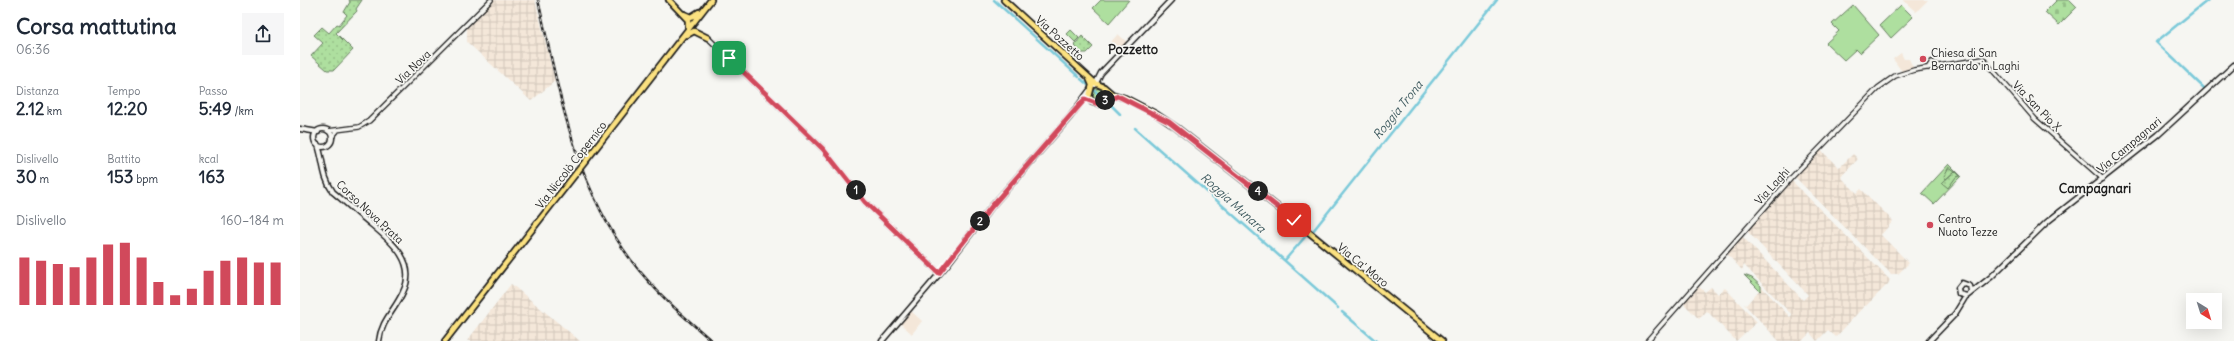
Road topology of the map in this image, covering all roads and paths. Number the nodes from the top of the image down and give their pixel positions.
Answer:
1 (491, 0) edge
2 (669, 0) edge
3 (710, 0) edge
4 (1004, 0) edge
5 (1170, 0) edge
6 (681, 12) junction
7 (699, 16) junction
8 (688, 30) junction
9 (708, 38) junction
10 (670, 52) junction
11 (2234, 65) edge
12 (1933, 67) joint
13 (1088, 75) junction
14 (1100, 75) junction
15 (1095, 86) junction
16 (1107, 91) junction
17 (1118, 96) junction
18 (1107, 99) junction
19 (1090, 100) junction
20 (1080, 103) junction
21 (302, 129) edge
22 (338, 130) junction
23 (328, 131) junction
24 (318, 132) junction
25 (332, 137) junction
26 (315, 138) junction
27 (318, 145) junction
28 (326, 147) junction
29 (322, 161) junction
30 (2102, 180) junction
31 (1272, 203) joint
32 (939, 273) junction
33 (1969, 284) junction
34 (1981, 284) junction
35 (1971, 291) junction
36 (1959, 294) junction
37 (1966, 296) junction
38 (1960, 306) junction
39 (379, 341) edge
40 (445, 341) edge
41 (882, 341) edge
42 (1442, 341) edge
43 (1647, 341) edge
44 (1929, 341) edge

1 - 22 street, Via Nova
2 - 6 main road
3 - 6 main road
3 - 7 main road, Via Niccolò Copernico
4 - 13 main road, Via Pozzetto
5 - 14 main road
6 - 8 main road
7 - 8 main road, Via Niccolò Copernico
7 - 9 main road
8 - 10 main road, Via Niccolò Copernico
9 - 10 main road
9 - 32 street
10 - 40 main road, Via Niccolò Copernico, bridge
11 - 30 main road, Via Campagnari
12 - 30 street, Via San Pio X
12 - 43 street, Via Laghi
13 - 14 main road
13 - 15 main road, Via Pozzetto
14 - 15 main road
15 - 16 main road, Via Pozzetto
15 - 19 main road, Via Pozzetto
15 - 20 main road
16 - 17 main road, Via Pozzetto
16 - 18 main road
17 - 18 main road
17 - 31 main road, Via Pozzetto
18 - 19 main road
19 - 20 main road
20 - 32 main road
21 - 24 main road, Via Nova
21 - 26 main road, Via Nova
22 - 23 street, Via Nova
22 - 25 street
23 - 24 main road, Via Nova
23 - 25 main road
24 - 26 main road
25 - 28 main road
26 - 27 main road
27 - 28 main road
27 - 29 main road, Corso Nova Prata
28 - 29 main road, Corso Nova Prata
29 - 39 main road, Corso Nova Prata
30 - 34 main road, Via Campagnari
31 - 42 main road, Via Ca' Moro
32 - 41 main road
33 - 34 main road
33 - 35 main road
33 - 36 main road
34 - 35 main road, Via Campagnari
35 - 37 main road
36 - 37 main road
36 - 38 main road
37 - 38 main road
38 - 44 main road

